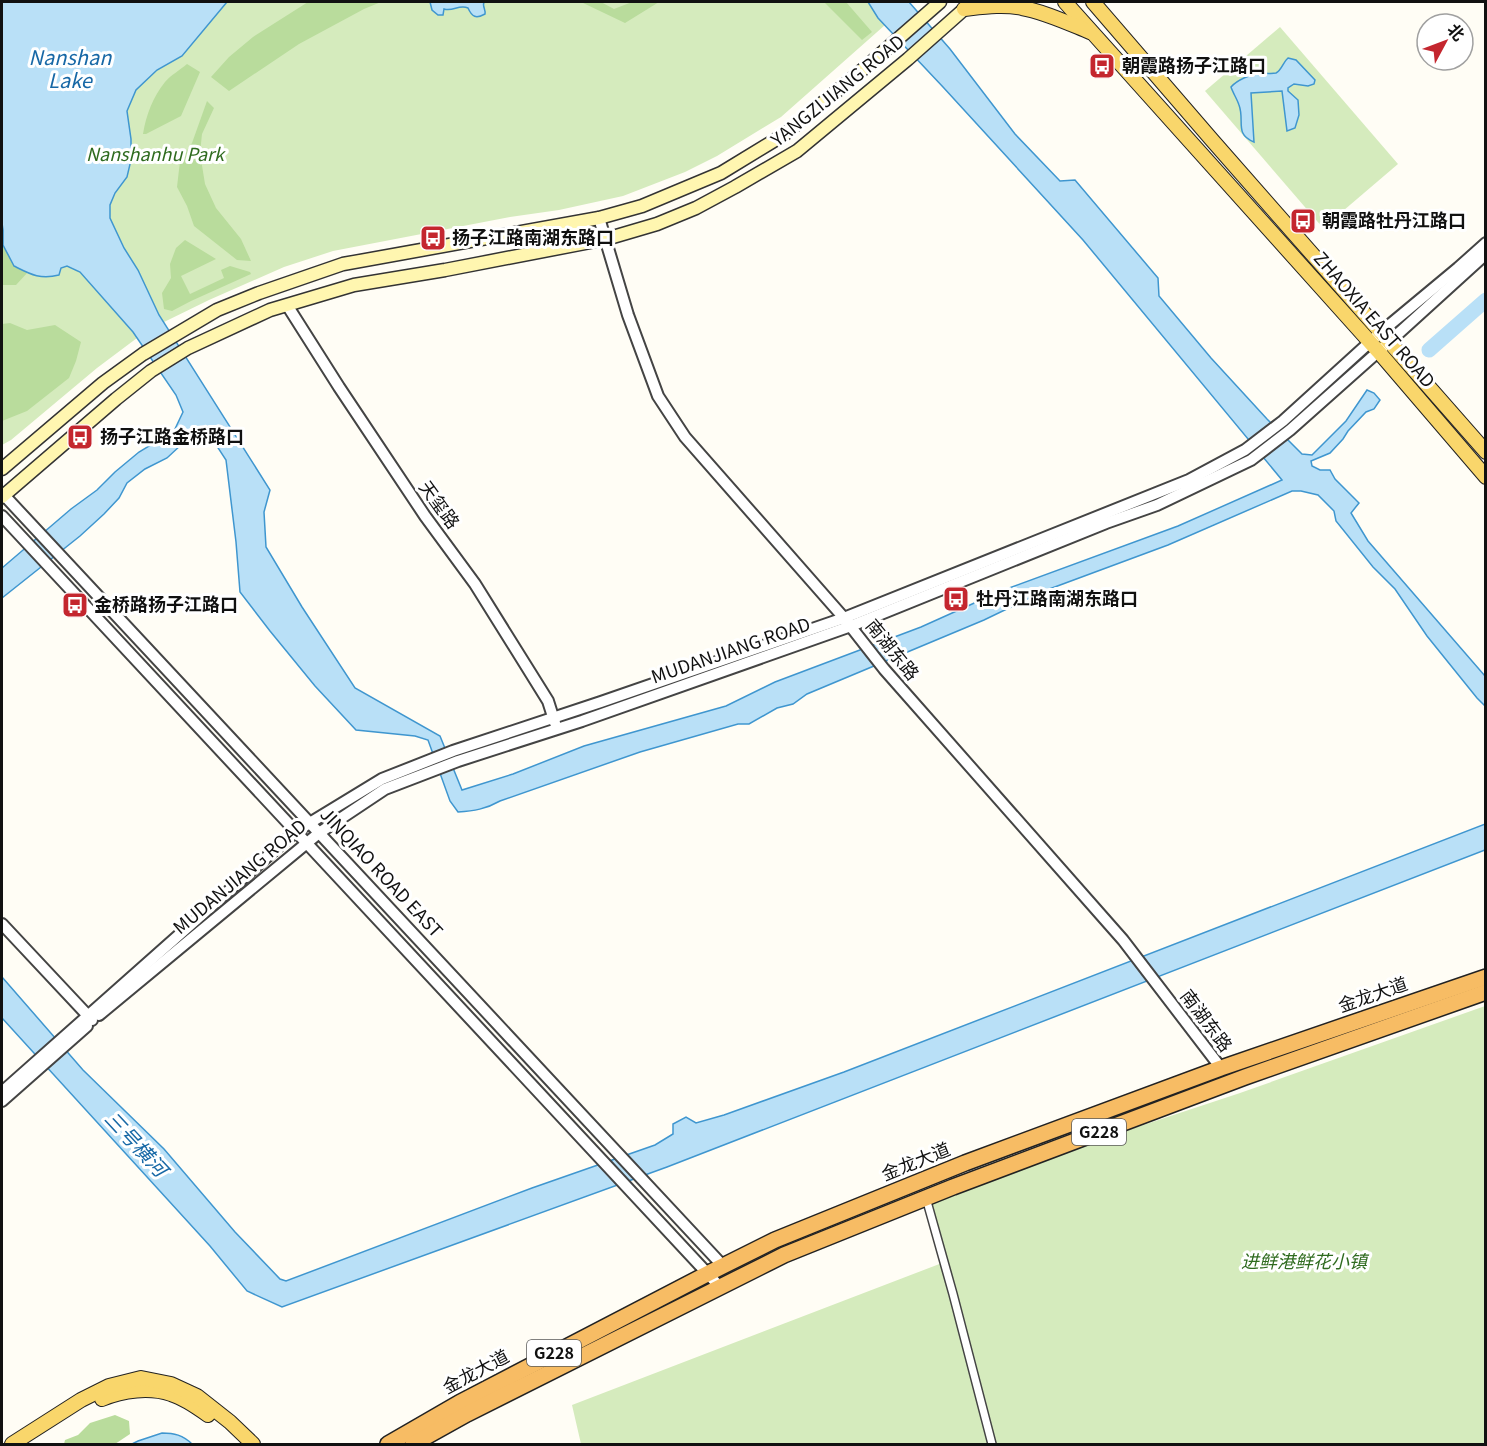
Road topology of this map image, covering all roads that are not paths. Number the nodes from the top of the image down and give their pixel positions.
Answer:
1 (940, 2) edge
2 (1065, 2) edge
3 (1095, 2) edge
4 (968, 5) edge
5 (1093, 33) junction
6 (599, 218) junction
7 (606, 239) junction
8 (1485, 243) edge
9 (1485, 254) edge
10 (287, 305) junction
11 (1385, 337) junction
12 (1374, 347) junction
13 (1485, 452) edge
14 (2, 469) edge
15 (1485, 477) edge
16 (2, 495) edge
17 (2, 516) edge
18 (847, 622) junction
19 (554, 717) junction
20 (556, 729) junction
21 (456, 756) junction
22 (431, 765) junction
23 (310, 823) junction
24 (295, 832) junction
25 (319, 833) junction
26 (305, 844) junction
27 (2, 924) edge
28 (1485, 977) edge
29 (1485, 992) edge
30 (90, 1018) junction
31 (36, 1066) junction
32 (1221, 1068) junction
33 (2, 1092) edge
34 (2, 1101) edge
35 (926, 1198) junction
36 (723, 1266) junction
37 (707, 1274) junction
38 (734, 1280) junction
39 (720, 1287) junction
40 (249, 1443) edge
41 (12, 1444) edge
42 (26, 1444) edge
43 (388, 1444) edge
44 (412, 1444) edge
45 (992, 1444) edge

1 - 6 main road, YANGZIJIANG ROAD
2 - 5 main road, ZHAOXIA EAST ROAD
3 - 11 main road, ZHAOXIA EAST ROAD
4 - 5 main road
4 - 7 main road, YANGZIJIANG ROAD
5 - 12 main road, ZHAOXIA EAST ROAD
6 - 7 street, 南湖东路
6 - 14 main road, YANGZIJIANG ROAD
7 - 10 main road, YANGZIJIANG ROAD
7 - 18 street, 南湖东路
8 - 11 street, MUDANJIANG ROAD
9 - 11 street, MUDANJIANG ROAD
10 - 16 main road, YANGZIJIANG ROAD
10 - 19 street, 天玺路
11 - 12 street, MUDANJIANG ROAD
11 - 13 main road, ZHAOXIA EAST ROAD
12 - 15 main road, ZHAOXIA EAST ROAD
12 - 18 street, MUDANJIANG ROAD
16 - 23 street, JINQIAO ROAD EAST
17 - 24 street, JINQIAO ROAD EAST
18 - 19 street, MUDANJIANG ROAD
18 - 20 street, MUDANJIANG ROAD
18 - 32 street, 南湖东路
19 - 20 street, 天玺路
19 - 21 street, MUDANJIANG ROAD
20 - 21 street, MUDANJIANG ROAD
21 - 22 street, MUDANJIANG ROAD
22 - 23 street, MUDANJIANG ROAD
22 - 25 street, MUDANJIANG ROAD
23 - 24 street, MUDANJIANG ROAD
23 - 25 street, JINQIAO ROAD EAST
24 - 26 street, JINQIAO ROAD EAST
24 - 30 street, MUDANJIANG ROAD
25 - 26 street, MUDANJIANG ROAD
25 - 36 street, JINQIAO ROAD EAST
26 - 30 street, MUDANJIANG ROAD
26 - 37 street, JINQIAO ROAD EAST
27 - 30 street
28 - 32 highway, 金龙大道 / G228
29 - 35 highway, 金龙大道 / G228
30 - 31 street, MUDANJIANG ROAD
31 - 33 street
31 - 34 street, MUDANJIANG ROAD
32 - 36 highway, 金龙大道 / G228
35 - 38 highway, 金龙大道 / G228
35 - 45 street
36 - 37 highway, 金龙大道 / G228
36 - 38 main road, JINQIAO ROAD EAST
37 - 39 street, JINQIAO ROAD EAST
37 - 43 highway, 金龙大道 / G228
38 - 39 highway, 金龙大道 / G228
39 - 44 highway, 金龙大道 / G228
40 - 41 main road
40 - 42 main road

